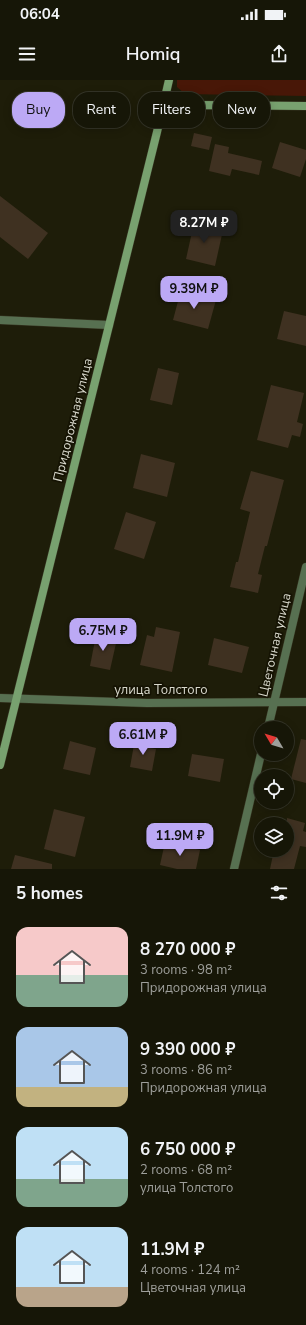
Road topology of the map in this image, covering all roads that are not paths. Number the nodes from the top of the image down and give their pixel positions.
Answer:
1 (169, 80) edge
2 (167, 92) edge
3 (205, 105) edge
4 (306, 106) edge
5 (159, 128) edge
6 (0, 320) edge
7 (109, 325) junction
8 (306, 567) edge
9 (0, 698) edge
10 (17, 699) junction
11 (274, 702) junction
12 (306, 702) edge
13 (270, 721) edge
14 (259, 761) edge
15 (0, 766) edge
16 (234, 869) edge

1 - 2 street, Придорожная улица
3 - 4 street
5 - 7 street, Придорожная улица
6 - 7 street
7 - 10 street, Придорожная улица
8 - 11 street, Цветочная улица
9 - 10 street, улица Толстого
10 - 11 street, улица Толстого
10 - 15 street, Придорожная улица
11 - 12 street, улица Толстого
11 - 13 street, Цветочная улица
14 - 16 street

